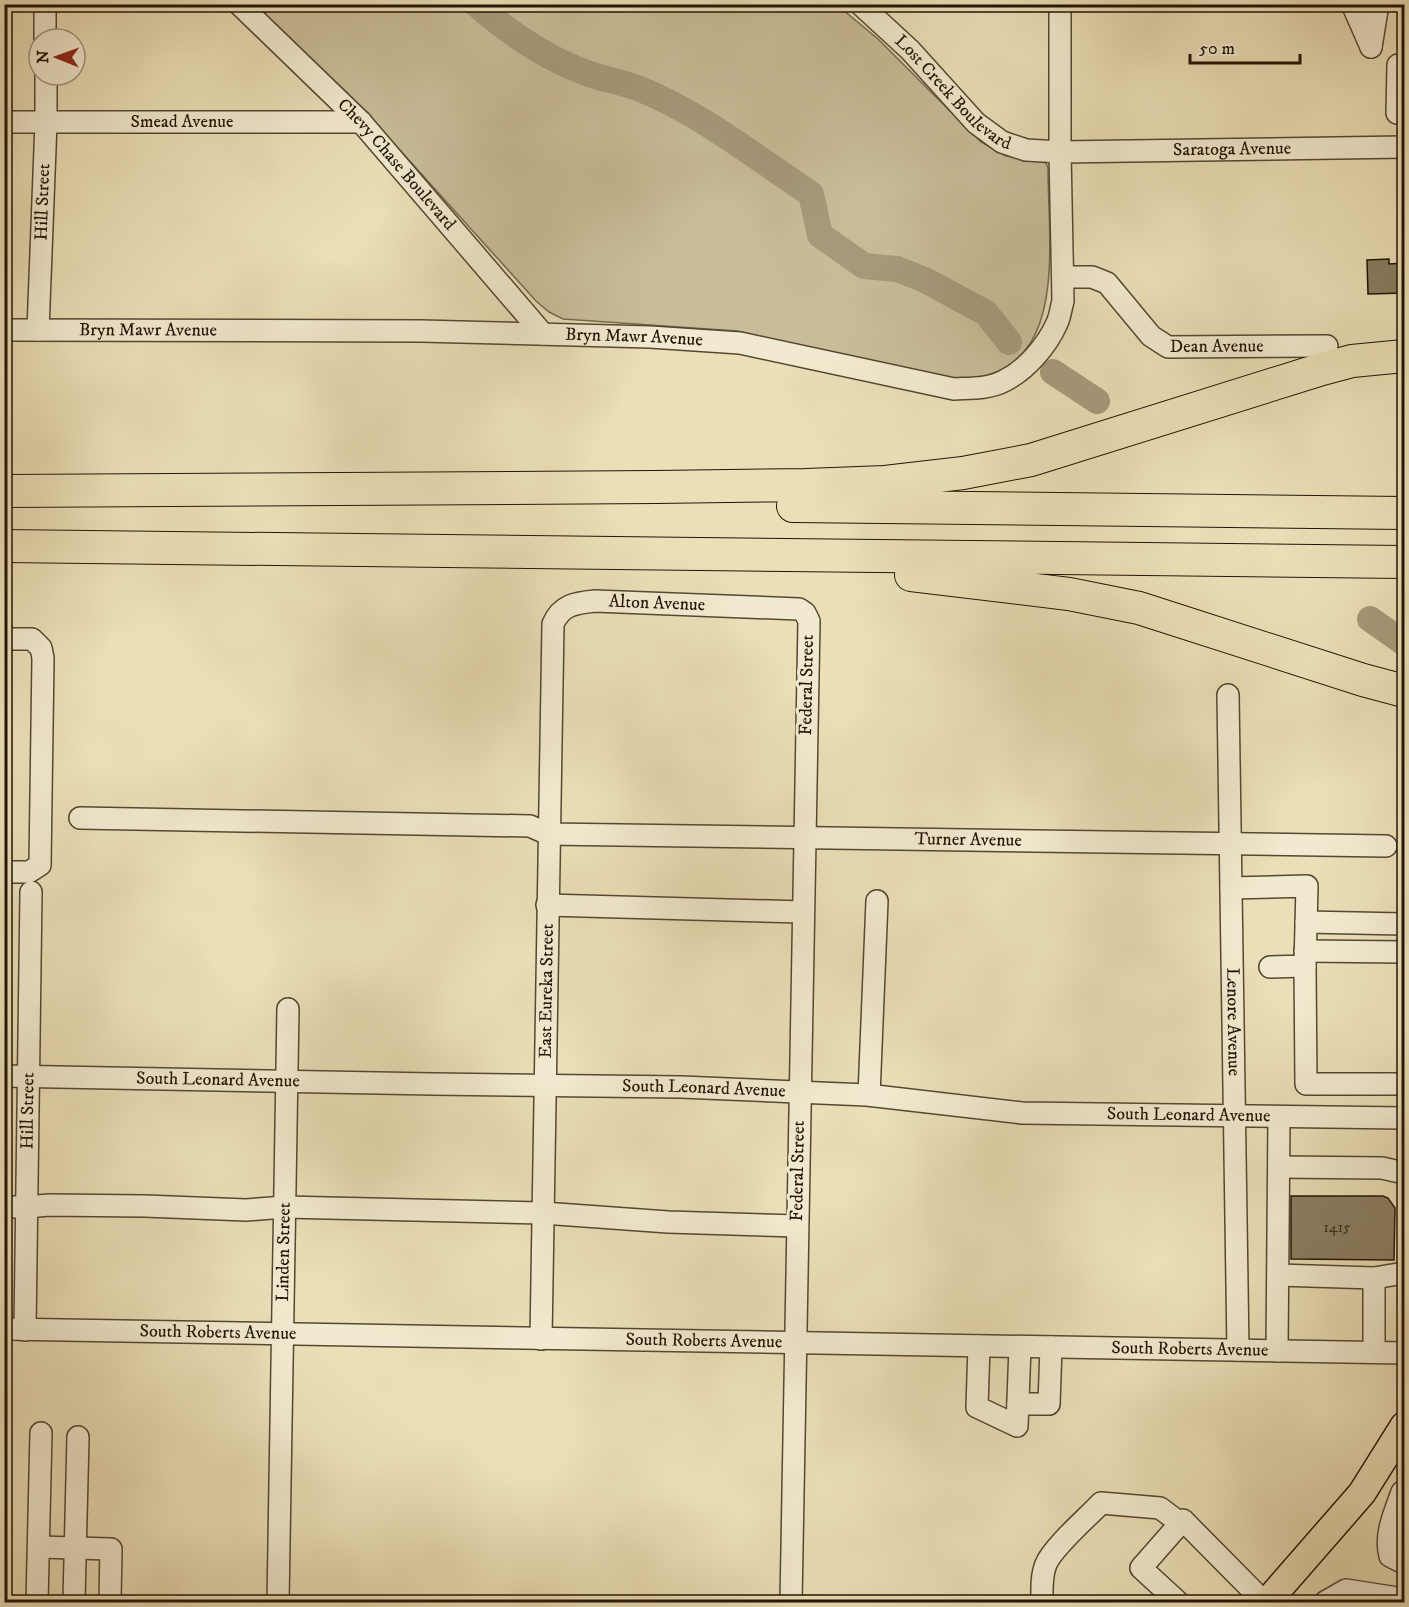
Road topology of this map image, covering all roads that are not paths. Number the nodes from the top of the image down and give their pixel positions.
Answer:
1 (45, 4) edge
2 (239, 4) edge
3 (860, 4) edge
4 (1060, 4) edge
5 (1352, 4) edge
6 (1359, 4) edge
7 (1366, 4) edge
8 (1372, 4) edge
9 (1378, 4) edge
10 (45, 27) edge
11 (1371, 47) junction
12 (1404, 65) edge
13 (46, 87) edge
14 (1397, 113) dead end
15 (4, 122) edge
16 (46, 122) junction
17 (361, 122) junction
18 (1404, 147) edge
19 (1060, 152) junction
20 (1063, 277) junction
21 (4, 330) edge
22 (38, 330) junction
23 (543, 334) junction
24 (1327, 346) dead end
25 (1404, 356) edge
26 (4, 491) edge
27 (4, 497) edge
28 (1404, 513) edge
29 (4, 546) edge
30 (465, 552) junction
31 (1404, 562) edge
32 (790, 607) joint
33 (4, 639) edge
34 (551, 642) joint
35 (1404, 691) edge
36 (1228, 695) dead end
37 (80, 818) dead end
38 (548, 834) junction
39 (804, 838) junction
40 (1230, 844) junction
41 (1386, 846) dead end
42 (4, 872) edge
43 (1231, 888) junction
44 (31, 892) dead end
45 (877, 901) dead end
46 (547, 905) junction
47 (803, 912) junction
48 (1306, 922) junction
49 (1404, 924) edge
50 (1404, 952) edge
51 (1305, 959) junction
52 (1270, 967) dead end
53 (288, 1009) dead end
54 (4, 1076) edge
55 (29, 1076) junction
56 (287, 1082) junction
57 (545, 1084) junction
58 (1404, 1084) edge
59 (1313, 1085) junction
60 (800, 1092) junction
61 (869, 1095) junction
62 (1234, 1117) junction
63 (1280, 1117) junction
64 (1314, 1117) junction
65 (1404, 1118) edge
66 (1279, 1167) junction
67 (1404, 1173) edge
68 (4, 1207) edge
69 (27, 1207) junction
70 (285, 1207) junction
71 (543, 1213) junction
72 (797, 1226) junction
73 (1404, 1273) edge
74 (1278, 1275) junction
75 (1374, 1278) junction
76 (15, 1329) edge
77 (282, 1334) junction
78 (541, 1339) junction
79 (795, 1343) junction
80 (979, 1346) junction
81 (1020, 1347) junction
82 (1051, 1347) junction
83 (1238, 1350) junction
84 (1277, 1351) junction
85 (1374, 1352) junction
86 (1404, 1353) edge
87 (1018, 1404) junction
88 (1404, 1426) edge
89 (41, 1433) dead end
90 (78, 1437) dead end
91 (1371, 1480) junction
92 (1403, 1492) edge
93 (1180, 1523) junction
94 (39, 1548) junction
95 (75, 1548) junction
96 (1404, 1563) edge
97 (110, 1599) dead end
98 (1404, 1599) edge
99 (74, 1600) dead end
100 (1326, 1601) edge
101 (37, 1602) edge
102 (278, 1602) edge
103 (791, 1602) edge
104 (1042, 1602) edge
105 (1178, 1602) edge
106 (1266, 1602) edge

1 - 10 street
2 - 17 street, Chevy Chase Boulevard
3 - 19 street, Lost Creek Boulevard
4 - 19 street, Bryn Mawr Avenue
5 - 11 street
6 - 11 street
7 - 11 street
8 - 11 street
9 - 11 street
12 - 14 street
13 - 16 street, Hill Street
15 - 16 street, Smead Avenue
16 - 17 street, Smead Avenue
16 - 22 street, Hill Street
17 - 23 street, Chevy Chase Boulevard
18 - 19 street, Saratoga Avenue
19 - 20 street, Bryn Mawr Avenue
20 - 23 street, Bryn Mawr Avenue
20 - 24 street, Dean Avenue
21 - 22 street, Bryn Mawr Avenue
22 - 23 street, Bryn Mawr Avenue
25 - 26 highway
27 - 28 highway
29 - 30 highway
30 - 31 highway
30 - 35 highway
32 - 34 street, Alton Avenue
32 - 39 street, Federal Street
33 - 42 street
34 - 38 street, East Eureka Street
36 - 40 street, Lenore Avenue
37 - 38 street, Turner Avenue
38 - 39 street, Turner Avenue
38 - 46 street, East Eureka Street
39 - 40 street, Turner Avenue
39 - 47 street, Federal Street
40 - 41 street, Turner Avenue
40 - 43 street, Lenore Avenue
43 - 48 street
43 - 62 street, Lenore Avenue
44 - 55 street, Hill Street
45 - 61 street
46 - 47 street
46 - 57 street, East Eureka Street
47 - 60 street, Federal Street
48 - 49 street
48 - 51 street
50 - 51 street
51 - 52 street
51 - 59 street
53 - 56 street, Linden Street
54 - 55 street, South Leonard Avenue
55 - 56 street, South Leonard Avenue
55 - 69 street, Hill Street
56 - 57 street, South Leonard Avenue
56 - 70 street, Linden Street
57 - 60 street, South Leonard Avenue
57 - 71 street, East Eureka Street
58 - 59 street
59 - 64 street
60 - 61 street, South Leonard Avenue
60 - 72 street, Federal Street
61 - 62 street, South Leonard Avenue
62 - 63 street, South Leonard Avenue
62 - 83 street, Lenore Avenue
63 - 64 street, South Leonard Avenue
63 - 66 street
64 - 65 street, South Leonard Avenue
66 - 67 street
66 - 74 street
68 - 69 street
69 - 70 street
69 - 76 street, Hill Street
70 - 71 street
70 - 77 street, Linden Street
71 - 72 street
71 - 78 street, East Eureka Street
72 - 79 street, Federal Street
73 - 75 street
74 - 75 street
74 - 84 street
75 - 85 street
76 - 77 street, South Roberts Avenue
77 - 78 street, South Roberts Avenue
77 - 102 street, Linden Street
78 - 79 street, South Roberts Avenue
79 - 80 street, South Roberts Avenue
79 - 103 street, Federal Street
80 - 81 street, South Roberts Avenue
80 - 87 street
81 - 82 street, South Roberts Avenue
81 - 87 street
82 - 83 street, South Roberts Avenue
82 - 87 street
83 - 84 street, South Roberts Avenue
84 - 85 street, South Roberts Avenue
85 - 86 street, South Roberts Avenue
88 - 91 main road
89 - 94 street
90 - 95 street
91 - 92 street
91 - 106 main road
92 - 96 street
93 - 104 street
93 - 105 street
93 - 106 street
94 - 95 street
94 - 101 street
95 - 97 street
95 - 99 street
98 - 100 street

